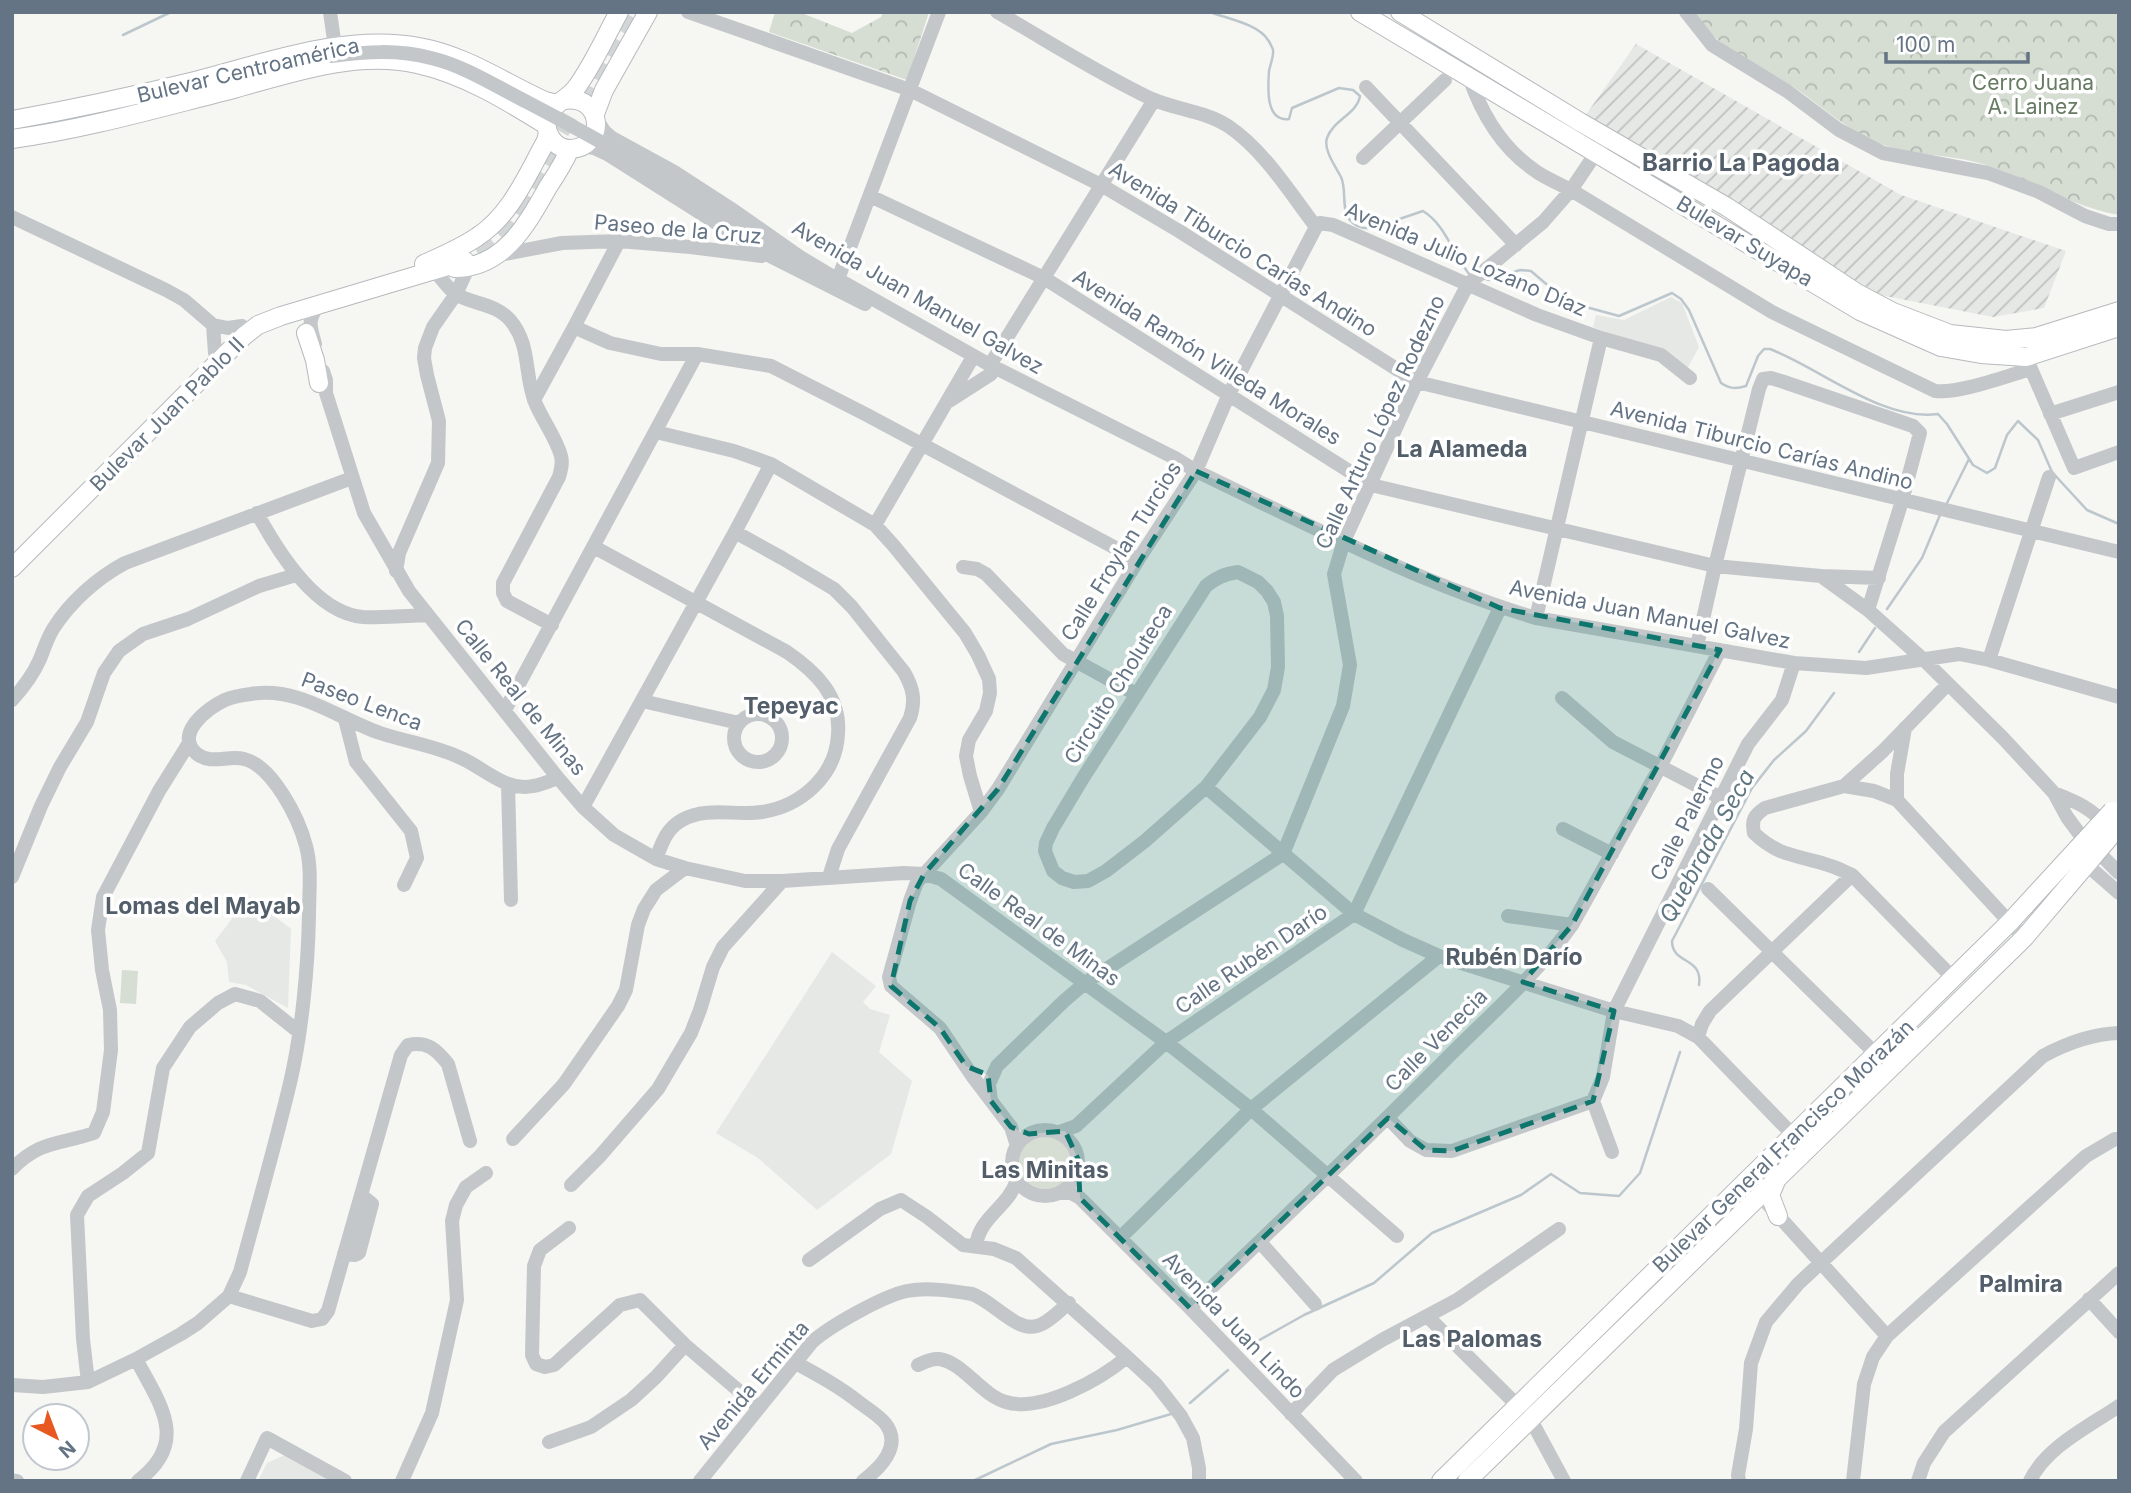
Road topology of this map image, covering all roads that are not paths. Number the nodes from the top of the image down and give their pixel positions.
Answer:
1 (330, 12) edge
2 (619, 12) edge
3 (649, 12) edge
4 (688, 12) edge
5 (939, 12) edge
6 (997, 12) edge
7 (1360, 12) edge
8 (1400, 12) edge
9 (1686, 12) edge
10 (333, 52) junction
11 (302, 62) junction
12 (1469, 77) junction
13 (1445, 80) dead end
14 (1366, 87) dead end
15 (910, 90) junction
16 (1154, 100) junction
17 (561, 102) junction
18 (595, 116) junction
19 (12, 120) edge
20 (1400, 125) junction
21 (1591, 128) junction
22 (547, 129) junction
23 (12, 139) edge
24 (1622, 147) junction
25 (576, 148) junction
26 (1596, 152) junction
27 (1363, 158) dead end
28 (1101, 185) junction
29 (1571, 190) junction
30 (870, 196) junction
31 (12, 217) edge
32 (2119, 224) edge
33 (1316, 227) junction
34 (618, 241) junction
35 (1516, 245) junction
36 (493, 256) junction
37 (776, 259) junction
38 (438, 265) junction
39 (467, 265) junction
40 (390, 272) junction
41 (817, 274) junction
42 (1044, 278) junction
43 (838, 279) junction
44 (1474, 280) junction
45 (456, 294) junction
46 (1281, 296) junction
47 (321, 300) junction
48 (2119, 311) edge
49 (281, 316) junction
50 (213, 325) junction
51 (242, 326) junction
52 (574, 327) junction
53 (2119, 327) edge
54 (306, 333) dead end
55 (1601, 338) junction
56 (215, 353) junction
57 (697, 354) junction
58 (970, 362) junction
59 (2028, 363) junction
60 (990, 369) junction
61 (1690, 378) dead end
62 (1417, 382) junction
63 (322, 388) junction
64 (2119, 392) edge
65 (1228, 394) junction
66 (534, 400) junction
67 (945, 404) junction
68 (2050, 415) junction
69 (1581, 422) junction
70 (656, 432) junction
71 (923, 446) junction
72 (2119, 452) edge
73 (1742, 461) junction
74 (771, 464) junction
75 (1196, 471) junction
76 (2049, 477) dead end
77 (352, 478) junction
78 (1370, 485) junction
79 (1902, 500) junction
80 (257, 513) junction
81 (875, 525) junction
82 (1556, 529) junction
83 (2031, 531) junction
84 (735, 532) junction
85 (1344, 541) junction
86 (594, 547) junction
87 (2119, 552) edge
88 (12, 554) edge
89 (1138, 560) junction
90 (1715, 565) junction
91 (963, 567) dead end
92 (12, 568) edge
93 (396, 571) junction
94 (296, 575) junction
95 (1821, 576) junction
96 (1879, 578) junction
97 (695, 602) junction
98 (1500, 608) junction
99 (1868, 610) junction
100 (428, 615) junction
101 (1535, 618) junction
102 (552, 625) junction
103 (1697, 646) junction
104 (1720, 650) junction
105 (1924, 660) junction
106 (1989, 660) junction
107 (1077, 662) junction
108 (1794, 663) junction
109 (1948, 684) junction
110 (1136, 694) junction
111 (2119, 697) edge
112 (1562, 698) dead end
113 (12, 700) edge
114 (642, 701) junction
115 (505, 710) junction
116 (345, 719) junction
117 (739, 723) dead end
118 (1906, 727) junction
119 (189, 743) junction
120 (1660, 767) junction
121 (558, 778) junction
122 (508, 784) junction
123 (1844, 786) junction
124 (1206, 787) junction
125 (2054, 793) junction
126 (1721, 798) junction
127 (1897, 800) junction
128 (583, 807) junction
129 (981, 813) junction
130 (2116, 814) edge
131 (1563, 829) dead end
132 (2119, 838) edge
133 (1612, 853) junction
134 (1283, 854) junction
135 (2086, 857) junction
136 (656, 859) junction
137 (685, 868) junction
138 (2119, 873) edge
139 (924, 874) junction
140 (1852, 875) junction
141 (884, 876) junction
142 (12, 877) edge
143 (829, 877) junction
144 (782, 881) junction
145 (404, 885) dead end
146 (1709, 889) dead end
147 (2119, 893) edge
148 (511, 900) dead end
149 (910, 901) junction
150 (1354, 914) junction
151 (1508, 916) dead end
152 (2010, 922) junction
153 (1573, 925) junction
154 (2024, 938) junction
155 (1772, 953) junction
156 (1439, 956) junction
157 (1953, 978) junction
158 (1523, 982) junction
159 (1085, 984) junction
160 (1614, 1011) junction
161 (299, 1032) junction
162 (2119, 1033) edge
163 (1698, 1037) junction
164 (1166, 1042) junction
165 (1876, 1054) junction
166 (965, 1066) junction
167 (997, 1066) junction
168 (991, 1101) junction
169 (1593, 1101) junction
170 (1251, 1109) junction
171 (1388, 1118) junction
172 (1076, 1126) junction
173 (1011, 1127) junction
174 (1059, 1132) junction
175 (1029, 1134) junction
176 (1793, 1135) junction
177 (513, 1139) dead end
178 (2119, 1139) edge
179 (470, 1141) dead end
180 (1072, 1142) junction
181 (1017, 1146) junction
182 (1612, 1152) dead end
183 (12, 1169) edge
184 (486, 1173) dead end
185 (1329, 1176) junction
186 (1075, 1177) junction
187 (1017, 1180) junction
188 (1746, 1181) junction
189 (1776, 1181) junction
190 (571, 1185) dead end
191 (1032, 1193) junction
192 (1059, 1193) junction
193 (1760, 1196) junction
194 (1080, 1198) junction
195 (1009, 1199) junction
196 (1778, 1216) junction
197 (569, 1228) dead end
198 (1559, 1229) dead end
199 (1397, 1236) dead end
200 (1120, 1238) junction
201 (1260, 1242) junction
202 (976, 1246) junction
203 (808, 1260) dead end
204 (1822, 1263) junction
205 (2119, 1273) edge
206 (229, 1296) junction
207 (2089, 1299) junction
208 (1069, 1303) junction
209 (1315, 1304) dead end
210 (1190, 1308) junction
211 (1428, 1317) junction
212 (2119, 1332) edge
213 (1887, 1336) junction
214 (685, 1345) junction
215 (1128, 1357) junction
216 (136, 1359) junction
217 (796, 1363) junction
218 (918, 1365) dead end
219 (88, 1382) junction
220 (12, 1385) edge
221 (1518, 1406) junction
222 (2119, 1406) edge
223 (759, 1408) junction
224 (1291, 1414) junction
225 (1531, 1420) junction
226 (549, 1442) dead end
227 (1736, 1479) edge
228 (138, 1481) edge
229 (247, 1481) edge
230 (345, 1481) edge
231 (402, 1481) edge
232 (700, 1481) edge
233 (863, 1481) edge
234 (1199, 1481) edge
235 (1356, 1481) edge
236 (1441, 1481) edge
237 (1467, 1481) edge
238 (1564, 1481) edge
239 (1853, 1481) edge
240 (1918, 1481) edge
241 (2030, 1481) edge

1 - 10 street
2 - 17 main road
3 - 18 main road
4 - 15 street, Avenida Tiburcio Carías Andino
5 - 15 street
6 - 16 street, Avenida Julio Lozano Díaz
7 - 12 main road, Bulevar Suyapa
8 - 21 main road, Bulevar Suyapa
9 - 32 street
10 - 11 main road, Bulevar Centroamérica
10 - 17 main road, Bulevar Centroamérica
10 - 41 street, bridge
11 - 19 main road, Bulevar Centroamérica
11 - 22 main road, Bulevar Centroamérica
11 - 23 main road, Bulevar Centroamérica
12 - 26 main road, Bulevar Suyapa
12 - 29 street
13 - 20 street
14 - 20 street
15 - 28 street, Avenida Tiburcio Carías Andino
15 - 30 street
16 - 28 street
16 - 33 street, Avenida Julio Lozano Díaz
17 - 18 main road
17 - 22 main road
18 - 25 main road
18 - 41 street, Avenida Juan Manuel Galvez
20 - 27 street
20 - 35 street
21 - 24 main road, Bulevar Suyapa
21 - 26 street
22 - 25 main road
22 - 38 main road
24 - 26 street
24 - 48 main road, Bulevar Suyapa
25 - 36 main road
25 - 37 street, Avenida Juan Manuel Galvez
26 - 29 street, Calle Arturo López Rodezno
26 - 59 main road, Bulevar Suyapa
28 - 42 street
28 - 46 street, Avenida Tiburcio Carías Andino
29 - 35 street, Calle Arturo López Rodezno
29 - 59 street
30 - 42 street, Avenida Ramón Villeda Morales
30 - 43 street
31 - 50 street
33 - 44 street, Avenida Julio Lozano Díaz
33 - 46 street, Calle Froylan Turcios
34 - 36 street, Paseo de la Cruz
34 - 37 street, Paseo de la Cruz
34 - 52 street
35 - 44 street, Calle Arturo López Rodezno
36 - 39 main road
37 - 41 street, Avenida Juan Manuel Galvez
38 - 39 main road
38 - 40 main road, Bulevar Juan Pablo II
38 - 45 street
38 - 47 main road, Bulevar Juan Pablo II
39 - 45 street
40 - 47 main road
40 - 51 main road, Bulevar Juan Pablo II
41 - 43 street, Avenida Juan Manuel Galvez
41 - 58 street, Avenida Juan Manuel Galvez
42 - 60 street
42 - 65 street, Avenida Ramón Villeda Morales
43 - 60 street, Avenida Juan Manuel Galvez
44 - 55 street, Avenida Julio Lozano Díaz
44 - 62 street, Calle Arturo López Rodezno
45 - 66 street
45 - 93 street
46 - 62 street, Avenida Tiburcio Carías Andino
46 - 65 street, Calle Froylan Turcios
47 - 49 main road, Bulevar Juan Pablo II
47 - 63 street, Calle Real de Minas
49 - 63 street, Calle Real de Minas
49 - 92 main road, Bulevar Juan Pablo II
50 - 51 street
50 - 56 street
51 - 56 main road, Bulevar Juan Pablo II
52 - 57 street
52 - 66 street
53 - 59 main road, Bulevar Suyapa
54 - 63 main road
55 - 61 street, Avenida Julio Lozano Díaz
55 - 69 street
56 - 88 main road, Bulevar Juan Pablo II
57 - 70 street
57 - 71 street
58 - 60 street, Avenida Juan Manuel Galvez
58 - 67 street
59 - 68 street
60 - 67 street
60 - 75 street, Avenida Juan Manuel Galvez
62 - 69 street, Avenida Tiburcio Carías Andino
62 - 78 street, Calle Arturo López Rodezno
63 - 77 street, Calle Real de Minas
64 - 68 street
65 - 75 street, Calle Froylan Turcios
65 - 78 street, Avenida Ramón Villeda Morales
66 - 102 street
67 - 71 street
68 - 72 street
69 - 73 street, Avenida Tiburcio Carías Andino
69 - 82 street
70 - 74 street
70 - 86 street
71 - 81 street
71 - 89 street
73 - 79 street, Avenida Tiburcio Carías Andino
73 - 79 street
73 - 90 street
74 - 81 street
74 - 84 street
75 - 85 street, Avenida Juan Manuel Galvez
75 - 89 street, Calle Froylan Turcios
76 - 83 street
77 - 80 street
77 - 93 street, Calle Real de Minas
78 - 82 street, Avenida Ramón Villeda Morales
78 - 85 street, Calle Arturo López Rodezno
79 - 83 street, Avenida Tiburcio Carías Andino
79 - 96 street
80 - 94 street
80 - 113 street
81 - 129 street
82 - 90 street, Avenida Ramón Villeda Morales
82 - 101 street
83 - 87 street, Avenida Tiburcio Carías Andino
83 - 106 street
84 - 97 street
84 - 143 street
85 - 98 street, Avenida Juan Manuel Galvez
85 - 134 street, Calle Arturo López Rodezno
86 - 97 street
86 - 102 street
89 - 107 street, Calle Froylan Turcios
90 - 95 street, Avenida Ramón Villeda Morales
90 - 103 street
91 - 107 street
93 - 100 street, Calle Real de Minas
94 - 100 street
94 - 142 street
95 - 96 street, Avenida Ramón Villeda Morales
95 - 99 street, Avenida Ramón Villeda Morales
96 - 99 street
97 - 114 street
97 - 136 street
98 - 101 street, Avenida Juan Manuel Galvez
98 - 150 street, Calle Rubén Darío
99 - 105 street, Avenida Ramón Villeda Morales
100 - 115 street, Calle Real de Minas
101 - 103 street, Avenida Juan Manuel Galvez
102 - 115 street
103 - 104 street, Avenida Juan Manuel Galvez
104 - 108 street, Avenida Juan Manuel Galvez
104 - 120 street, Calle Venecia
105 - 106 street, Avenida Juan Manuel Galvez
105 - 108 street, Avenida Juan Manuel Galvez
105 - 109 street, Avenida Ramón Villeda Morales
106 - 111 street, Avenida Juan Manuel Galvez
107 - 110 street
107 - 129 street, Calle Froylan Turcios
108 - 126 street, Calle Palermo
109 - 118 street
109 - 125 street, Avenida Ramón Villeda Morales
110 - 124 street, Circuito Choluteca
110 - 124 street, Circuito Choluteca
112 - 120 street
114 - 117 street
114 - 128 street
115 - 121 street, Calle Real de Minas
116 - 119 street, Paseo Lenca
116 - 122 street, Paseo Lenca
116 - 145 street
118 - 123 street
118 - 127 street
119 - 161 street
119 - 183 street, Paseo Lenca
120 - 126 street
120 - 133 street, Calle Venecia
121 - 122 street
121 - 128 street, Calle Real de Minas
122 - 148 street
123 - 127 street
123 - 140 street
124 - 134 street
125 - 132 street
125 - 138 street
126 - 160 street, Calle Palermo
127 - 152 street
128 - 136 street, Calle Real de Minas
129 - 139 street, Calle Froylan Turcios
130 - 135 main road, Bulevar General Francisco Morazán, bridge
131 - 133 street
133 - 153 street, Calle Venecia
134 - 150 street
134 - 159 street
135 - 147 street
135 - 152 main road, Bulevar General Francisco Morazán
135 - 154 main road, Bulevar General Francisco Morazán
136 - 137 street, Calle Real de Minas
137 - 144 street, Calle Real de Minas
137 - 177 street
139 - 141 street, Calle Real de Minas
139 - 149 street
139 - 159 street, Calle Real de Minas
140 - 155 street
140 - 157 street
141 - 143 street, Calle Real de Minas
141 - 149 street
143 - 144 street, Calle Real de Minas
144 - 190 street
146 - 155 street
149 - 166 street
150 - 156 street
150 - 164 street, Calle Rubén Darío
151 - 153 street
152 - 154 street
152 - 157 main road, Bulevar General Francisco Morazán
153 - 158 street, Calle Venecia
154 - 189 main road, Bulevar General Francisco Morazán
155 - 163 street
155 - 165 street
156 - 158 street
156 - 170 street
157 - 165 main road, Bulevar General Francisco Morazán
158 - 160 street
158 - 171 street, Calle Venecia
159 - 164 street, Calle Real de Minas
159 - 167 street
160 - 163 street
160 - 169 street, Calle Palermo
161 - 206 street
161 - 219 street
162 - 204 street
163 - 176 street
164 - 170 street, Calle Real de Minas
164 - 172 street, Calle Rubén Darío
165 - 176 main road, Bulevar General Francisco Morazán
166 - 167 street
166 - 168 street
167 - 168 street
168 - 173 street
169 - 171 street
169 - 182 street
170 - 185 street, Calle Real de Minas
170 - 200 street
171 - 185 street, Calle Venecia
172 - 174 street, Calle Rubén Darío
172 - 180 street
173 - 175 street
173 - 181 street
174 - 175 street
174 - 180 street
175 - 181 street
176 - 188 main road, Bulevar General Francisco Morazán
178 - 213 street
179 - 206 street
180 - 186 street
181 - 187 street
184 - 231 street
185 - 199 street, Calle Real de Minas
185 - 201 street, Calle Venecia
186 - 192 street
186 - 194 street
187 - 191 street
187 - 195 street
188 - 193 street
188 - 221 main road, Bulevar General Francisco Morazán
189 - 193 main road, Bulevar General Francisco Morazán
189 - 196 main road
191 - 192 street
191 - 195 street
192 - 194 street
193 - 196 street
193 - 225 main road, Bulevar General Francisco Morazán
194 - 200 street, Avenida Juan Lindo
195 - 202 street
196 - 204 street
197 - 214 street
198 - 211 street
200 - 210 street, Avenida Juan Lindo
201 - 209 street
201 - 210 street, Calle Venecia
202 - 203 street
202 - 208 street
204 - 213 street
204 - 227 street
205 - 207 street
206 - 216 street
207 - 212 street
207 - 240 street
208 - 215 street
208 - 217 street, Avenida Erminta
210 - 224 street, Avenida Juan Lindo
211 - 221 street
211 - 224 street
213 - 239 street
214 - 223 street
214 - 226 street
215 - 218 street
215 - 234 street
216 - 219 street
216 - 228 street
217 - 223 street, Avenida Erminta
217 - 233 street
219 - 220 street
221 - 236 main road, Bulevar General Francisco Morazán
222 - 241 street
223 - 232 street, Avenida Erminta
224 - 235 street, Avenida Juan Lindo
225 - 237 main road, Bulevar General Francisco Morazán
225 - 238 street
229 - 230 street

